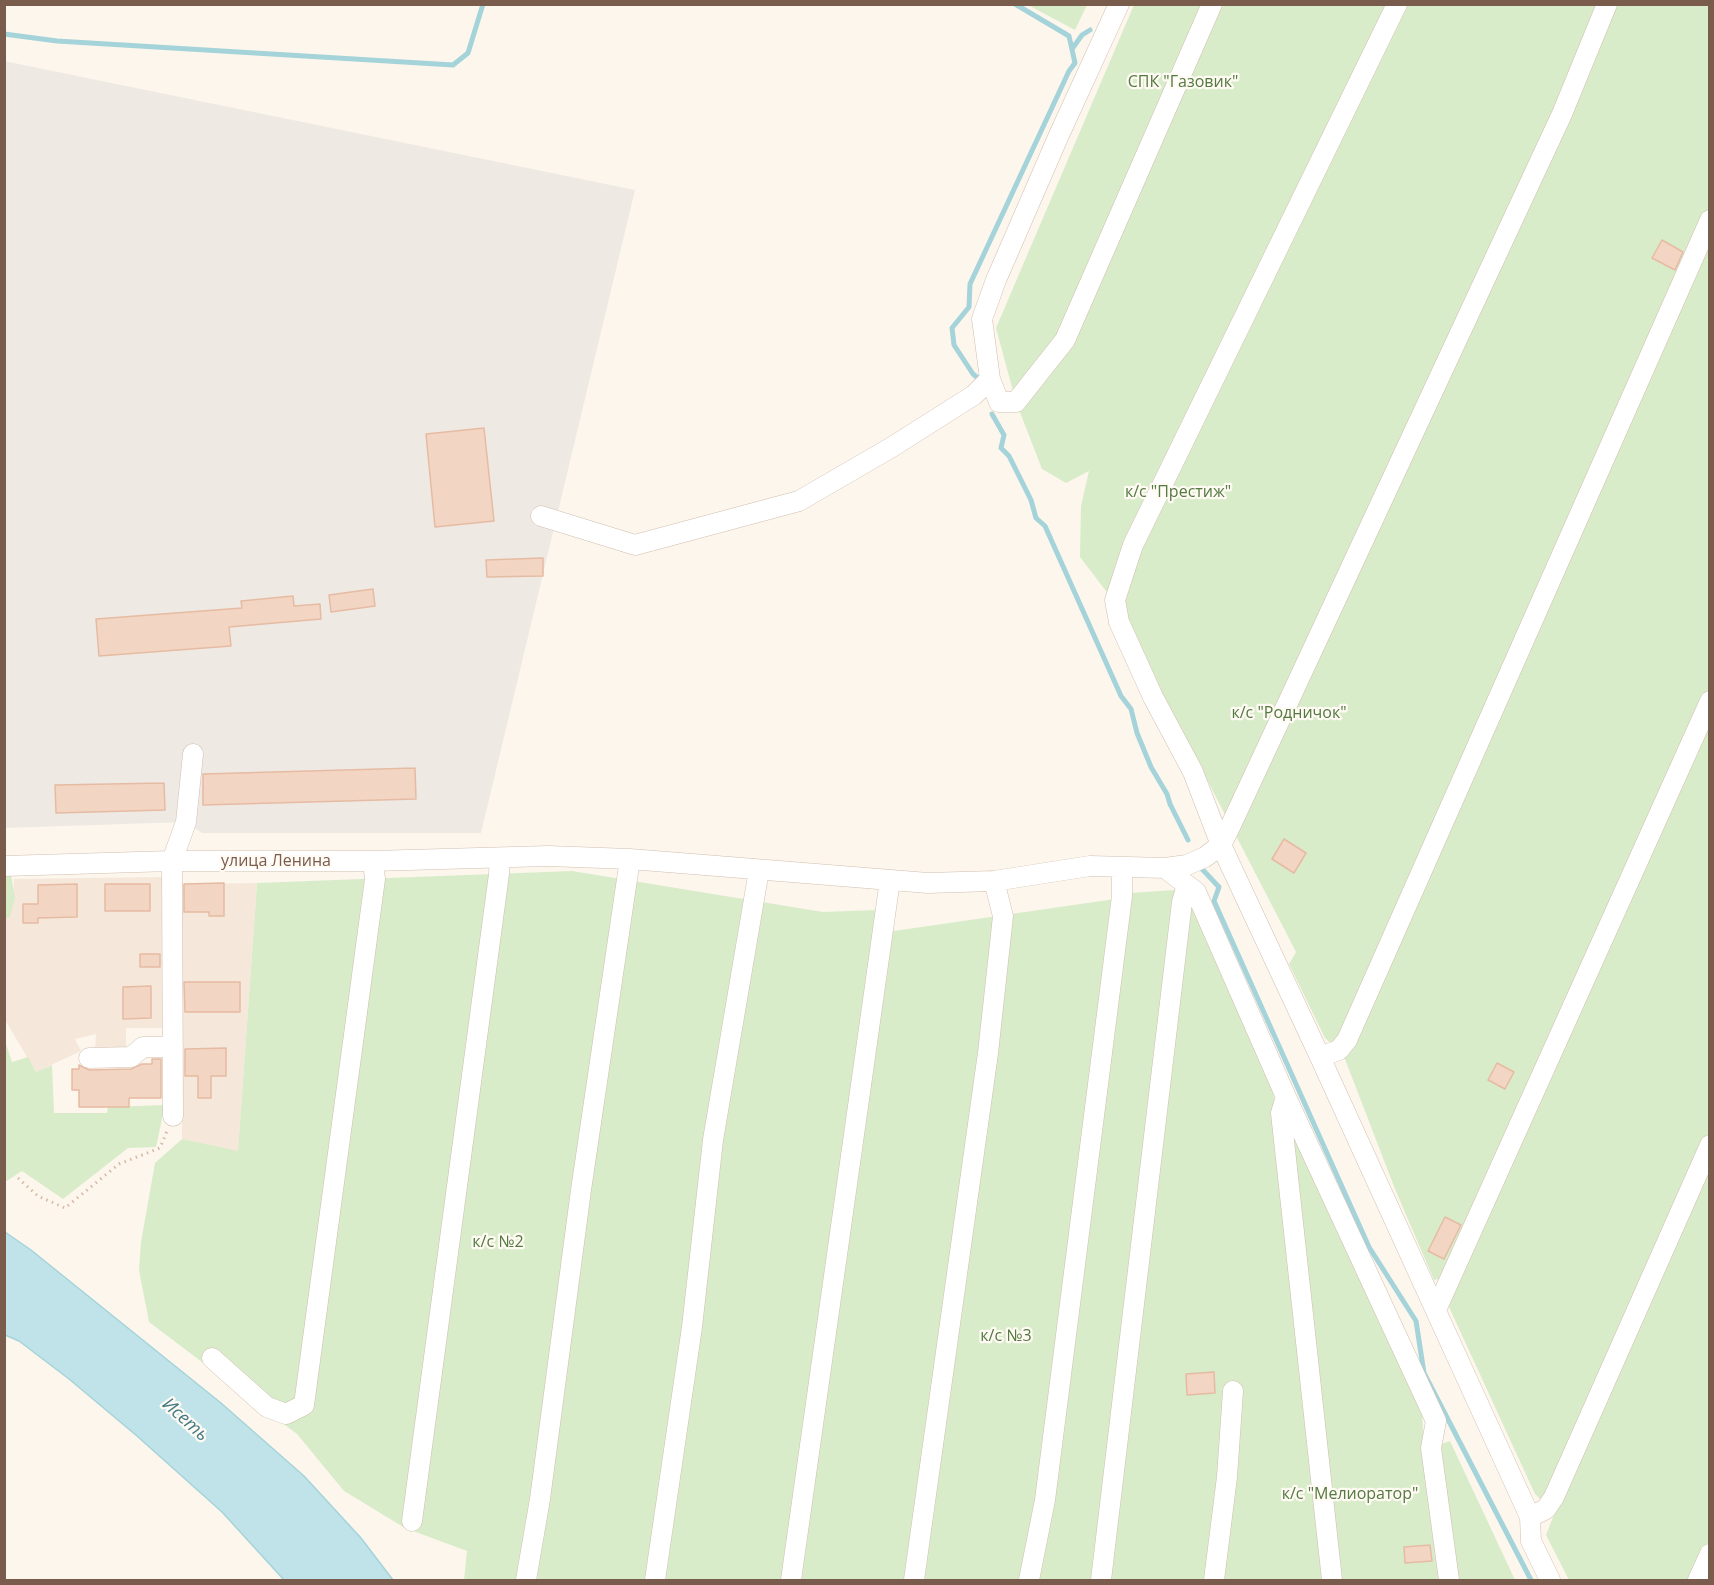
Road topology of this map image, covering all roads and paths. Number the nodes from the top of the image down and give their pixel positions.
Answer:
1 (1119, 4) edge
2 (1212, 4) edge
3 (1397, 4) edge
4 (1607, 4) edge
5 (1710, 220) edge
6 (990, 379) junction
7 (541, 516) dead end
8 (1710, 701) edge
9 (193, 754) dead end
10 (1221, 845) junction
11 (500, 858) junction
12 (630, 859) junction
13 (172, 861) junction
14 (373, 861) junction
15 (4, 866) edge
16 (1122, 867) junction
17 (1165, 867) junction
18 (759, 870) junction
19 (890, 880) junction
20 (993, 881) junction
21 (1187, 885) junction
22 (173, 1047) junction
23 (1320, 1057) junction
24 (89, 1058) dead end
25 (1287, 1097) junction
26 (173, 1116) joint
27 (1710, 1145) edge
28 (18, 1178) dead end
29 (1436, 1310) junction
30 (212, 1359) dead end
31 (1233, 1391) dead end
32 (1530, 1517) junction
33 (412, 1521) dead end
34 (1710, 1554) edge
35 (526, 1581) edge
36 (655, 1581) edge
37 (791, 1581) edge
38 (914, 1581) edge
39 (1029, 1581) edge
40 (1101, 1581) edge
41 (1214, 1581) edge
42 (1332, 1581) edge
43 (1449, 1581) edge
44 (1550, 1581) edge
45 (1698, 1581) edge

1 - 6 street
2 - 6 street
3 - 10 street
4 - 10 street
5 - 23 street
6 - 7 street
8 - 29 street
9 - 13 street
10 - 17 street, улица Ленина
10 - 23 street
11 - 12 street, улица Ленина
11 - 14 street, улица Ленина
11 - 33 street
12 - 18 street, улица Ленина
12 - 35 street
13 - 14 street, улица Ленина
13 - 15 street, улица Ленина
13 - 22 street
14 - 30 street
16 - 17 street, улица Ленина
16 - 20 street, улица Ленина
16 - 39 street
17 - 21 street
18 - 19 street, улица Ленина
18 - 36 street
19 - 20 street, улица Ленина
19 - 37 street
20 - 38 street
21 - 25 street
21 - 40 street
22 - 24 street
22 - 26 street
23 - 29 street
25 - 42 street
25 - 43 street
26 - 28 path
27 - 32 street
29 - 32 street
31 - 41 street
32 - 44 street
34 - 45 street

